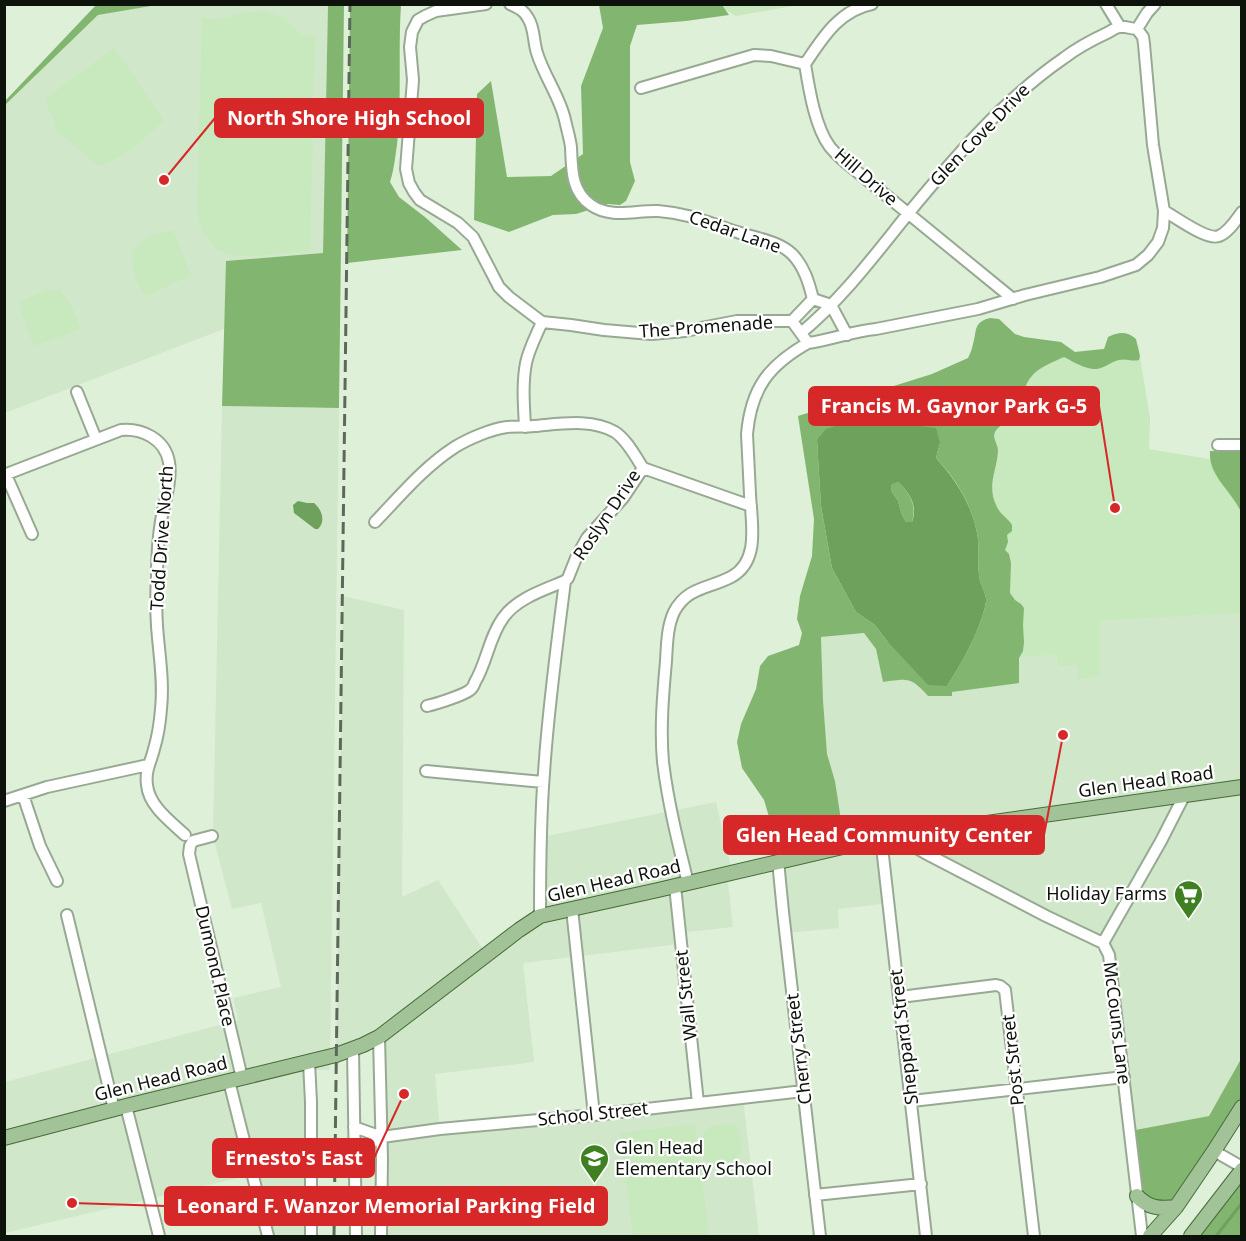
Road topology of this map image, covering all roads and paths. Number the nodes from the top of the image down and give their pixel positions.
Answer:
1 (486, 4) edge
2 (510, 4) edge
3 (872, 4) edge
4 (1106, 4) edge
5 (1155, 4) edge
6 (1120, 27) junction
7 (1137, 29) junction
8 (805, 64) junction
9 (641, 88) dead end
10 (1164, 211) junction
11 (1242, 212) edge
12 (908, 213) junction
13 (813, 299) junction
14 (1013, 299) junction
15 (831, 305) junction
16 (792, 321) junction
17 (542, 322) junction
18 (801, 333) junction
19 (847, 334) junction
20 (808, 343) junction
21 (77, 392) dead end
22 (525, 427) junction
23 (96, 440) junction
24 (1218, 445) dead end
25 (1242, 446) edge
26 (643, 468) junction
27 (5, 475) edge
28 (751, 506) junction
29 (375, 522) dead end
30 (32, 534) dead end
31 (565, 581) junction
32 (427, 706) dead end
33 (148, 765) junction
34 (426, 771) dead end
35 (543, 782) junction
36 (1242, 787) edge
37 (1185, 794) junction
38 (24, 795) junction
39 (4, 801) edge
40 (185, 835) dead end
41 (212, 836) dead end
42 (888, 837) junction
43 (778, 861) junction
44 (57, 881) dead end
45 (681, 884) junction
46 (572, 909) junction
47 (67, 915) dead end
48 (540, 916) junction
49 (1103, 943) junction
50 (900, 997) junction
51 (379, 1037) junction
52 (353, 1048) junction
53 (309, 1062) junction
54 (1124, 1077) junction
55 (236, 1079) junction
56 (1016, 1089) junction
57 (803, 1091) junction
58 (912, 1101) junction
59 (698, 1103) junction
60 (1242, 1107) edge
61 (120, 1108) junction
62 (594, 1115) junction
63 (354, 1127) junction
64 (382, 1137) junction
65 (4, 1138) edge
66 (355, 1150) junction
67 (1214, 1151) junction
68 (1242, 1168) edge
69 (921, 1184) junction
70 (815, 1196) junction
71 (1137, 1196) junction
72 (1176, 1207) junction
73 (159, 1236) edge
74 (268, 1236) edge
75 (311, 1236) edge
76 (356, 1236) edge
77 (381, 1236) edge
78 (820, 1236) edge
79 (926, 1236) edge
80 (1034, 1236) edge
81 (1142, 1236) edge
82 (1150, 1236) edge
83 (1191, 1236) edge

1 - 17 street
2 - 13 street, Cedar Lane
3 - 8 street
4 - 6 street
5 - 7 street
6 - 7 street
6 - 12 street, Glen Cove Drive
7 - 10 street
8 - 9 street
8 - 12 street, Hill Drive
10 - 11 street
10 - 14 street
12 - 14 street, Hill Drive
12 - 15 street, Glen Cove Drive
13 - 15 street
13 - 16 street
14 - 19 street
15 - 18 street, Glen Cove Drive
15 - 19 street
16 - 17 street, The Promenade
16 - 18 street, The Promenade
17 - 22 street
18 - 20 street, The Promenade
19 - 20 street
20 - 28 street
21 - 23 street
22 - 26 street, Roslyn Drive
22 - 29 street, Roslyn Drive
23 - 27 street, Todd Drive North
23 - 33 street, Todd Drive North
24 - 25 street
26 - 28 street
26 - 31 street, Roslyn Drive
27 - 30 street
28 - 45 street
31 - 32 street
31 - 35 street, Roslyn Drive
33 - 38 street
33 - 40 street
34 - 35 street
35 - 48 street, Roslyn Drive
36 - 37 main road, Glen Head Road
37 - 42 main road, Glen Head Road
37 - 49 street, McCouns Lane
38 - 39 street
38 - 44 street
41 - 55 street, Dumond Place
42 - 43 main road, Glen Head Road
42 - 49 street
42 - 50 street, Sheppard Street
43 - 45 main road, Glen Head Road
43 - 57 street, Cherry Street
45 - 46 main road, Glen Head Road
45 - 59 street, Wall Street
46 - 48 main road, Glen Head Road
46 - 62 street
47 - 61 street
48 - 51 main road, Glen Head Road
49 - 54 street, McCouns Lane
50 - 56 street, Post Street
50 - 58 street, Sheppard Street
51 - 52 main road, Glen Head Road
51 - 64 street
52 - 53 main road, Glen Head Road
52 - 63 street
53 - 55 main road, Glen Head Road
53 - 75 street
54 - 56 street
54 - 71 street, McCouns Lane
55 - 61 main road, Glen Head Road
55 - 74 street, Dumond Place
56 - 58 street
56 - 80 street, Post Street
57 - 59 street, School Street
57 - 70 street, Cherry Street
58 - 69 street, Sheppard Street
59 - 62 street, School Street
60 - 67 main road
61 - 65 main road, Glen Head Road
61 - 73 street
62 - 64 street, School Street
63 - 64 street, School Street
63 - 66 street
64 - 66 street, School Street
64 - 77 street
66 - 76 street
67 - 68 street
67 - 72 main road
68 - 83 main road
69 - 70 street
69 - 79 street, Sheppard Street
70 - 78 street, Cherry Street
71 - 72 main road
71 - 81 street, McCouns Lane
72 - 82 main road

